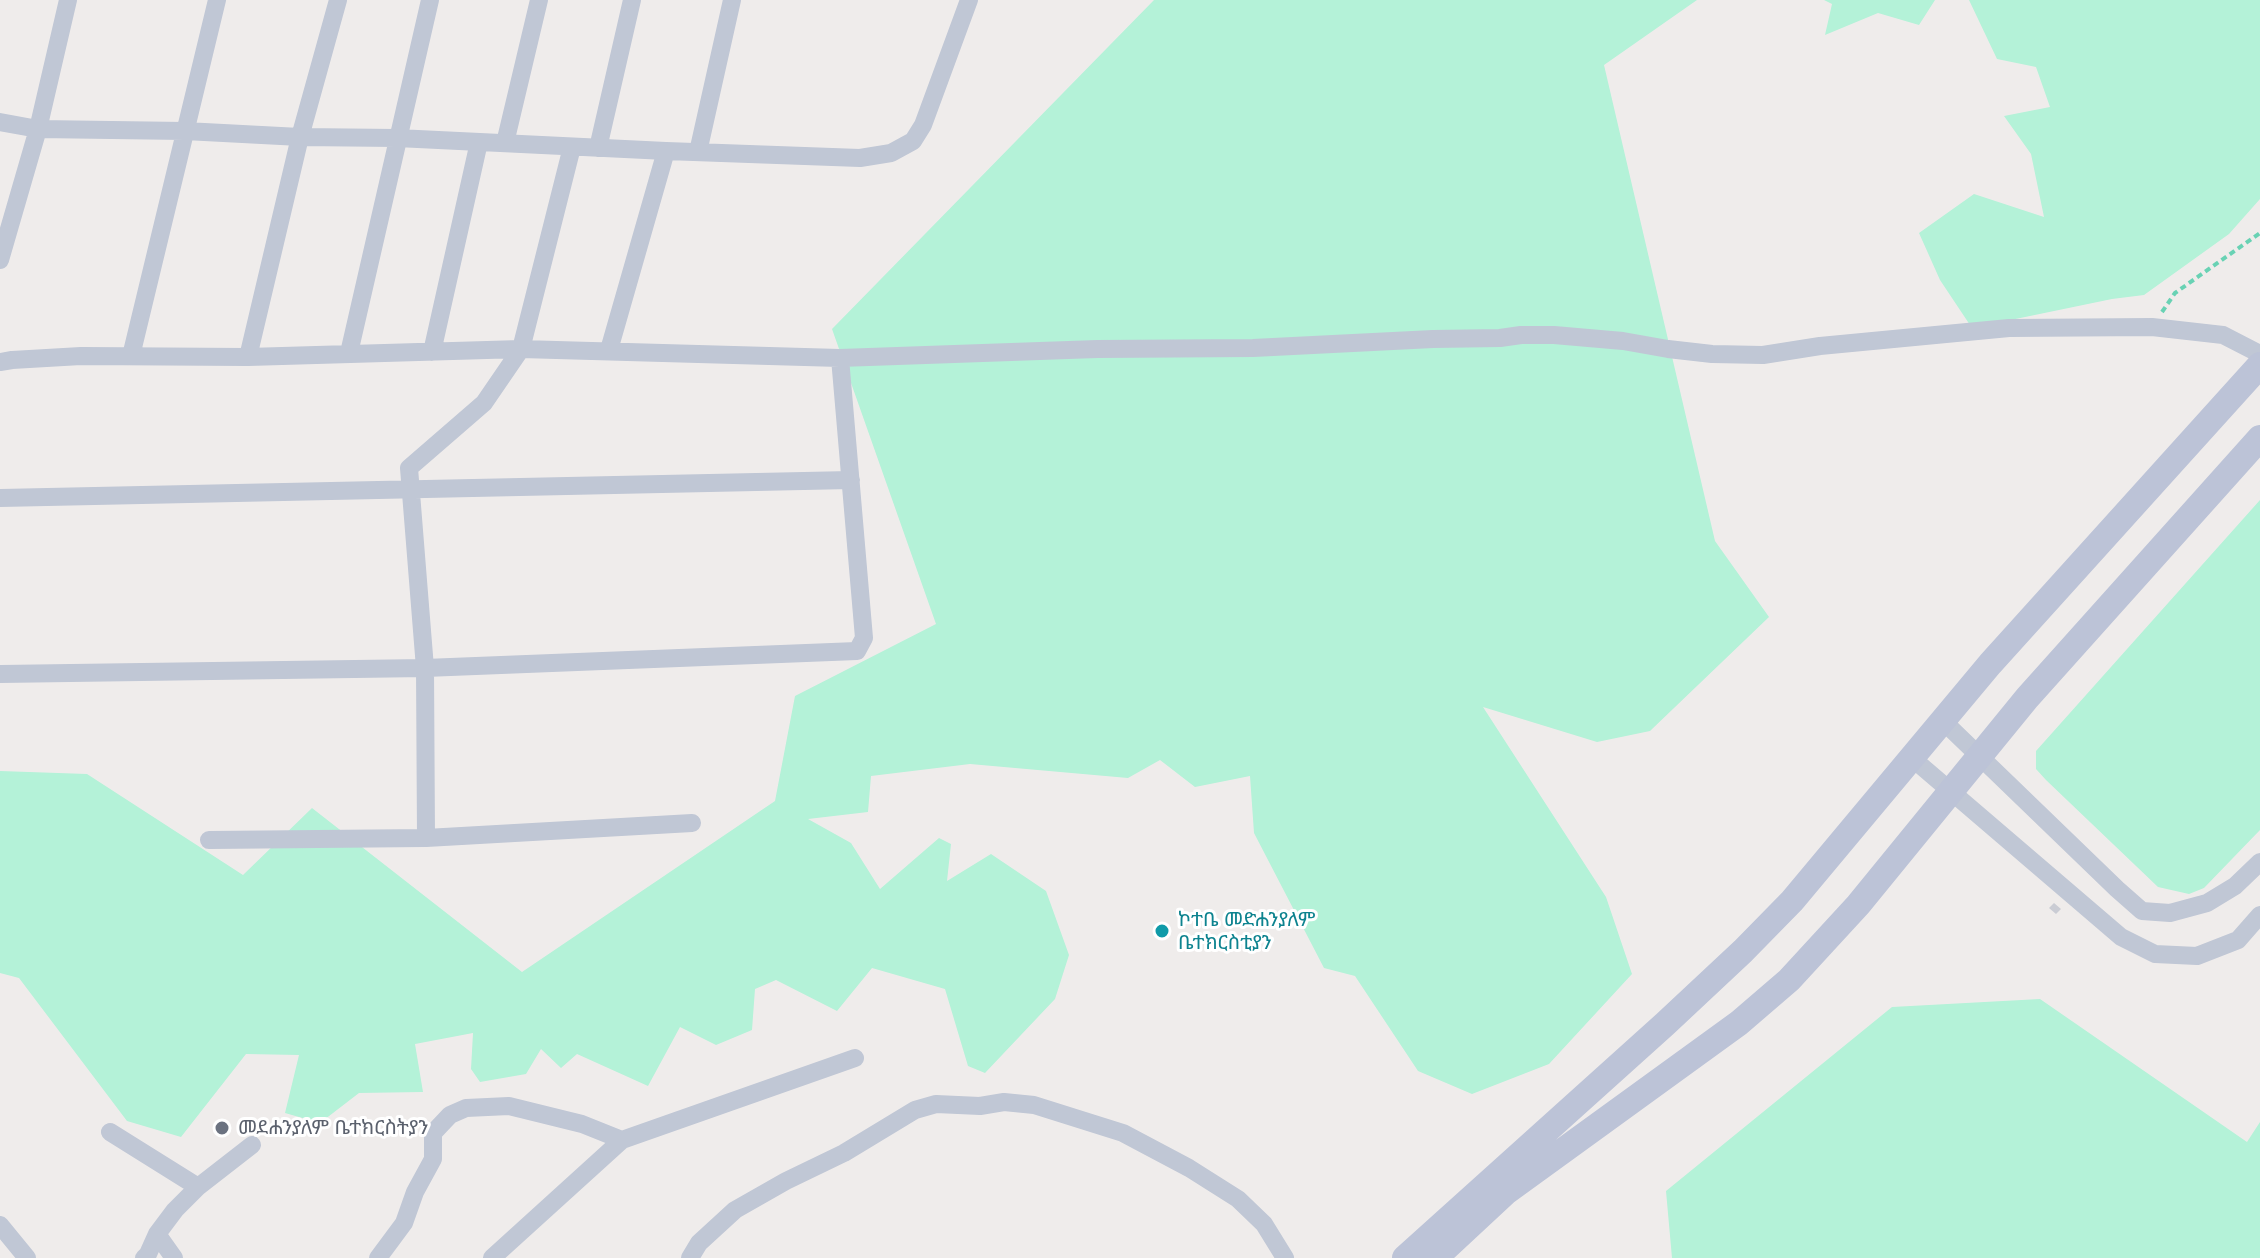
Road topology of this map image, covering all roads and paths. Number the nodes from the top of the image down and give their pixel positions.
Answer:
1 (68, 0) edge
2 (217, 0) edge
3 (338, 0) edge
4 (430, 0) edge
5 (539, 0) edge
6 (632, 0) edge
7 (732, 0) edge
8 (969, 0) edge
9 (0, 122) edge
10 (38, 129) junction
11 (185, 131) junction
12 (300, 137) junction
13 (397, 138) junction
14 (479, 142) junction
15 (505, 143) junction
16 (572, 147) junction
17 (598, 148) junction
18 (666, 151) junction
19 (698, 152) junction
20 (2260, 233) edge
21 (0, 260) edge
22 (2152, 327) junction
23 (521, 349) junction
24 (609, 350) junction
25 (432, 352) junction
26 (349, 353) junction
27 (2260, 354) edge
28 (131, 356) junction
29 (248, 357) junction
30 (840, 358) junction
31 (0, 362) edge
32 (2260, 365) edge
33 (2260, 438) edge
34 (851, 480) junction
35 (410, 491) junction
36 (0, 498) edge
37 (425, 668) junction
38 (0, 674) edge
39 (1942, 720) junction
40 (1979, 756) junction
41 (1912, 758) junction
42 (1951, 791) junction
43 (692, 823) dead end
44 (426, 838) junction
45 (209, 840) dead end
46 (2260, 862) edge
47 (2260, 915) edge
48 (855, 1058) dead end
49 (110, 1132) dead end
50 (622, 1140) junction
51 (252, 1145) dead end
52 (1499, 1185) junction
53 (198, 1187) junction
54 (0, 1225) edge
55 (157, 1234) junction
56 (387, 1256) edge
57 (27, 1258) edge
58 (144, 1258) edge
59 (174, 1258) edge
60 (492, 1258) edge
61 (690, 1258) edge
62 (1285, 1258) edge
63 (1405, 1258) edge
64 (1435, 1258) edge

1 - 10 street
2 - 11 street
3 - 12 street
4 - 13 street
5 - 15 street
6 - 17 street
7 - 19 street
8 - 19 street
9 - 10 street
10 - 11 street
10 - 21 street
11 - 12 street
11 - 28 street
12 - 13 street
12 - 29 street
13 - 14 street
13 - 26 street
14 - 15 street
14 - 25 street
15 - 16 street
16 - 17 street
16 - 23 street
17 - 18 street
18 - 19 street
18 - 24 street
20 - 22 path
22 - 27 street
22 - 30 street
23 - 24 street
23 - 25 street
23 - 35 street
24 - 30 street
25 - 26 street
26 - 29 street
28 - 29 street
28 - 31 street
30 - 34 street
32 - 39 main road
33 - 40 main road
34 - 35 street
34 - 37 street
35 - 36 street
35 - 37 street
37 - 38 street
37 - 44 street
39 - 40 street
39 - 41 main road
40 - 42 main road
40 - 46 street
41 - 42 street
41 - 52 main road
42 - 47 street
42 - 52 main road
43 - 44 street
44 - 45 street
48 - 50 street
49 - 53 street
50 - 56 street
50 - 60 street
51 - 53 street
52 - 63 main road
52 - 64 main road
53 - 55 street
54 - 57 street
55 - 58 street
55 - 59 street
61 - 62 street

